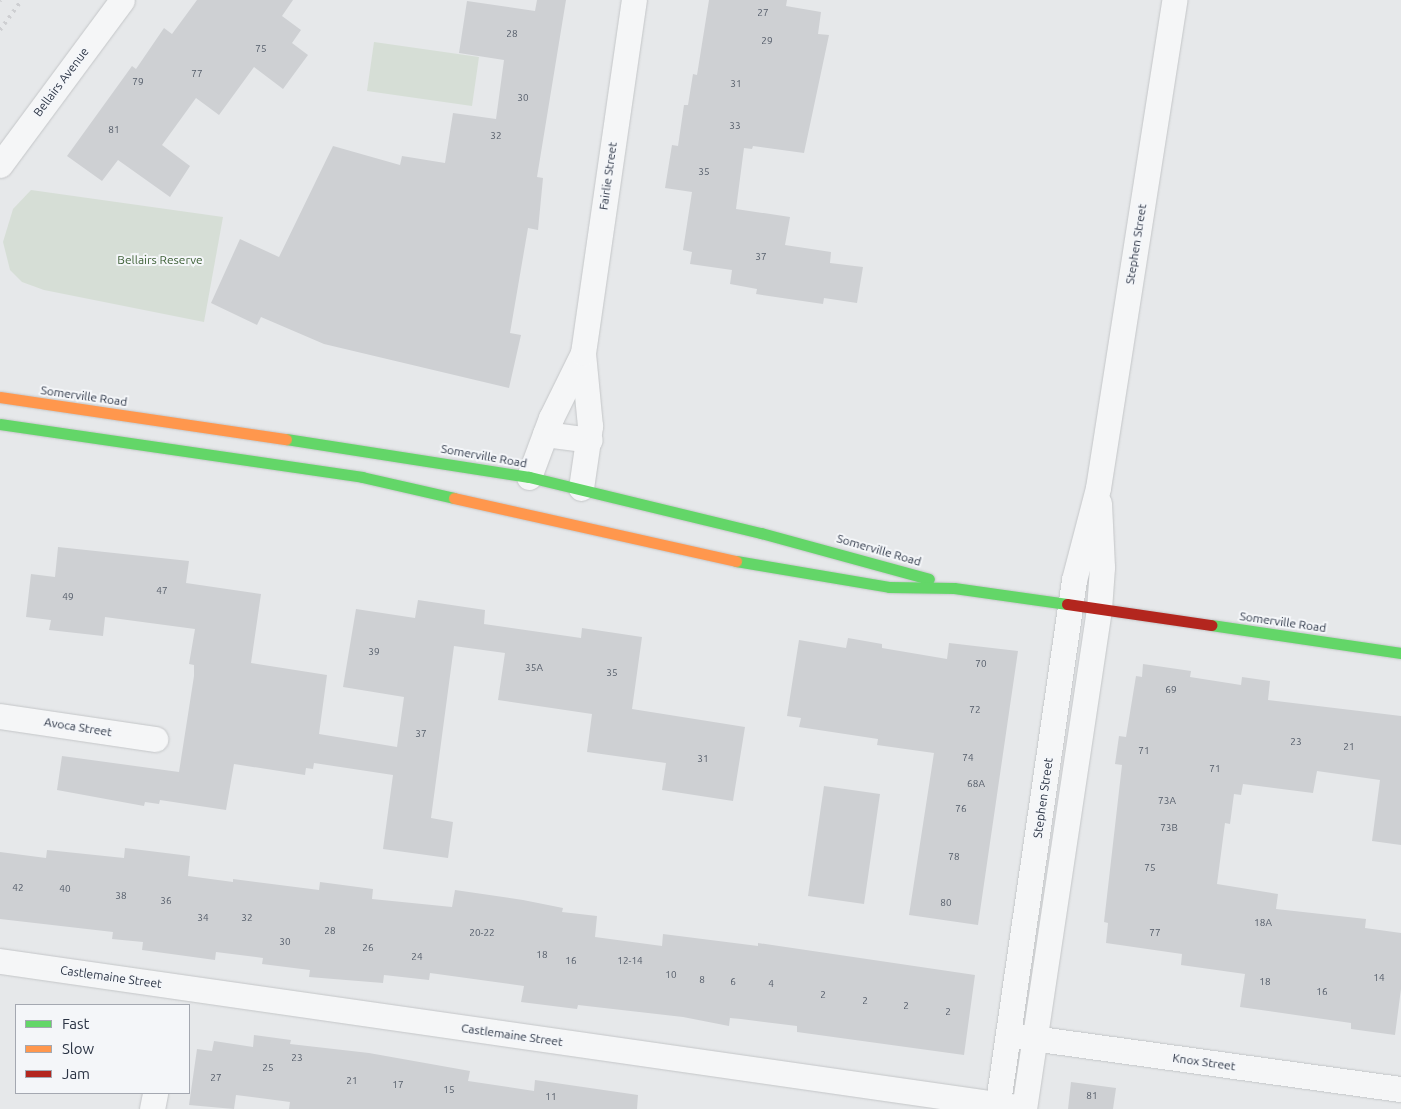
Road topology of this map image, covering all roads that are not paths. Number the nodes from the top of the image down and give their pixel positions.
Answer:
1 (122, 0) edge
2 (634, 0) edge
3 (1174, 0) edge
4 (0, 165) edge
5 (582, 353) junction
6 (0, 398) edge
7 (0, 424) edge
8 (545, 434) junction
9 (590, 440) junction
10 (1098, 488) junction
11 (535, 491) junction
12 (569, 498) junction
13 (546, 519) junction
14 (954, 588) junction
15 (1071, 605) junction
16 (1099, 609) junction
17 (1401, 653) edge
18 (0, 716) edge
19 (155, 739) dead end
20 (0, 961) edge
21 (169, 996) edge
22 (1008, 1034) junction
23 (1033, 1038) junction
24 (1401, 1089) edge
25 (155, 1094) edge
26 (998, 1107) edge
27 (152, 1109) edge
28 (1024, 1109) edge

1 - 4 street, Bellairs Avenue
2 - 5 street, Fairlie Street
3 - 10 street, Stephen Street
5 - 8 street, Fairlie Street
5 - 9 street, Fairlie Street
6 - 11 main road, Somerville Road
7 - 13 main road, Somerville Road
8 - 9 street
8 - 11 street, Fairlie Street
9 - 12 street, Fairlie Street
10 - 15 street, Stephen Street
10 - 16 street, Stephen Street
11 - 12 main road, Somerville Road
11 - 13 main road
12 - 13 main road
12 - 14 main road, Somerville Road
13 - 14 main road, Somerville Road
14 - 15 main road, Somerville Road
15 - 16 main road, Somerville Road
15 - 22 street, Stephen Street
16 - 17 main road, Somerville Road
16 - 23 street, Stephen Street
18 - 19 street, Avoca Street
20 - 21 street, Castlemaine Street
21 - 26 street, Castlemaine Street
22 - 23 street, Knox Street
22 - 26 street, Stephen Street
23 - 24 street, Knox Street
23 - 28 street, Stephen Street
25 - 27 street
26 - 28 street, Castlemaine Street

